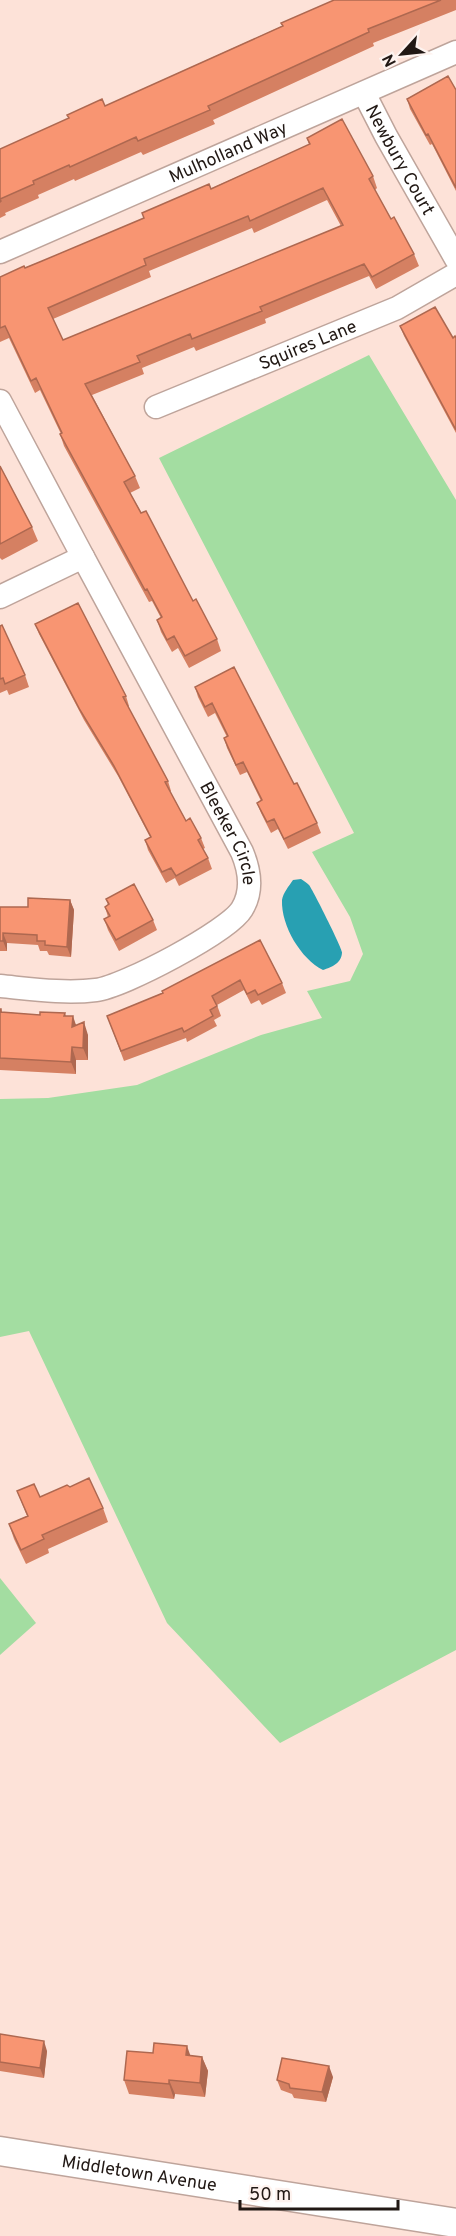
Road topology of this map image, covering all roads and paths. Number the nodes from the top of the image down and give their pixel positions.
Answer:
1 (456, 52) edge
2 (364, 93) junction
3 (0, 252) edge
4 (456, 259) edge
5 (456, 274) edge
6 (0, 401) edge
7 (156, 407) dead end
8 (83, 557) junction
9 (0, 597) edge
10 (0, 986) edge
11 (0, 2151) edge
12 (456, 2223) edge

1 - 2 street, Mulholland Way
2 - 3 street, Mulholland Way
2 - 4 street, Newbury Court
5 - 7 street, Squires Lane
6 - 8 street, Bleeker Circle
8 - 9 street
8 - 10 street, Bleeker Circle
11 - 12 main road, Middletown Avenue

